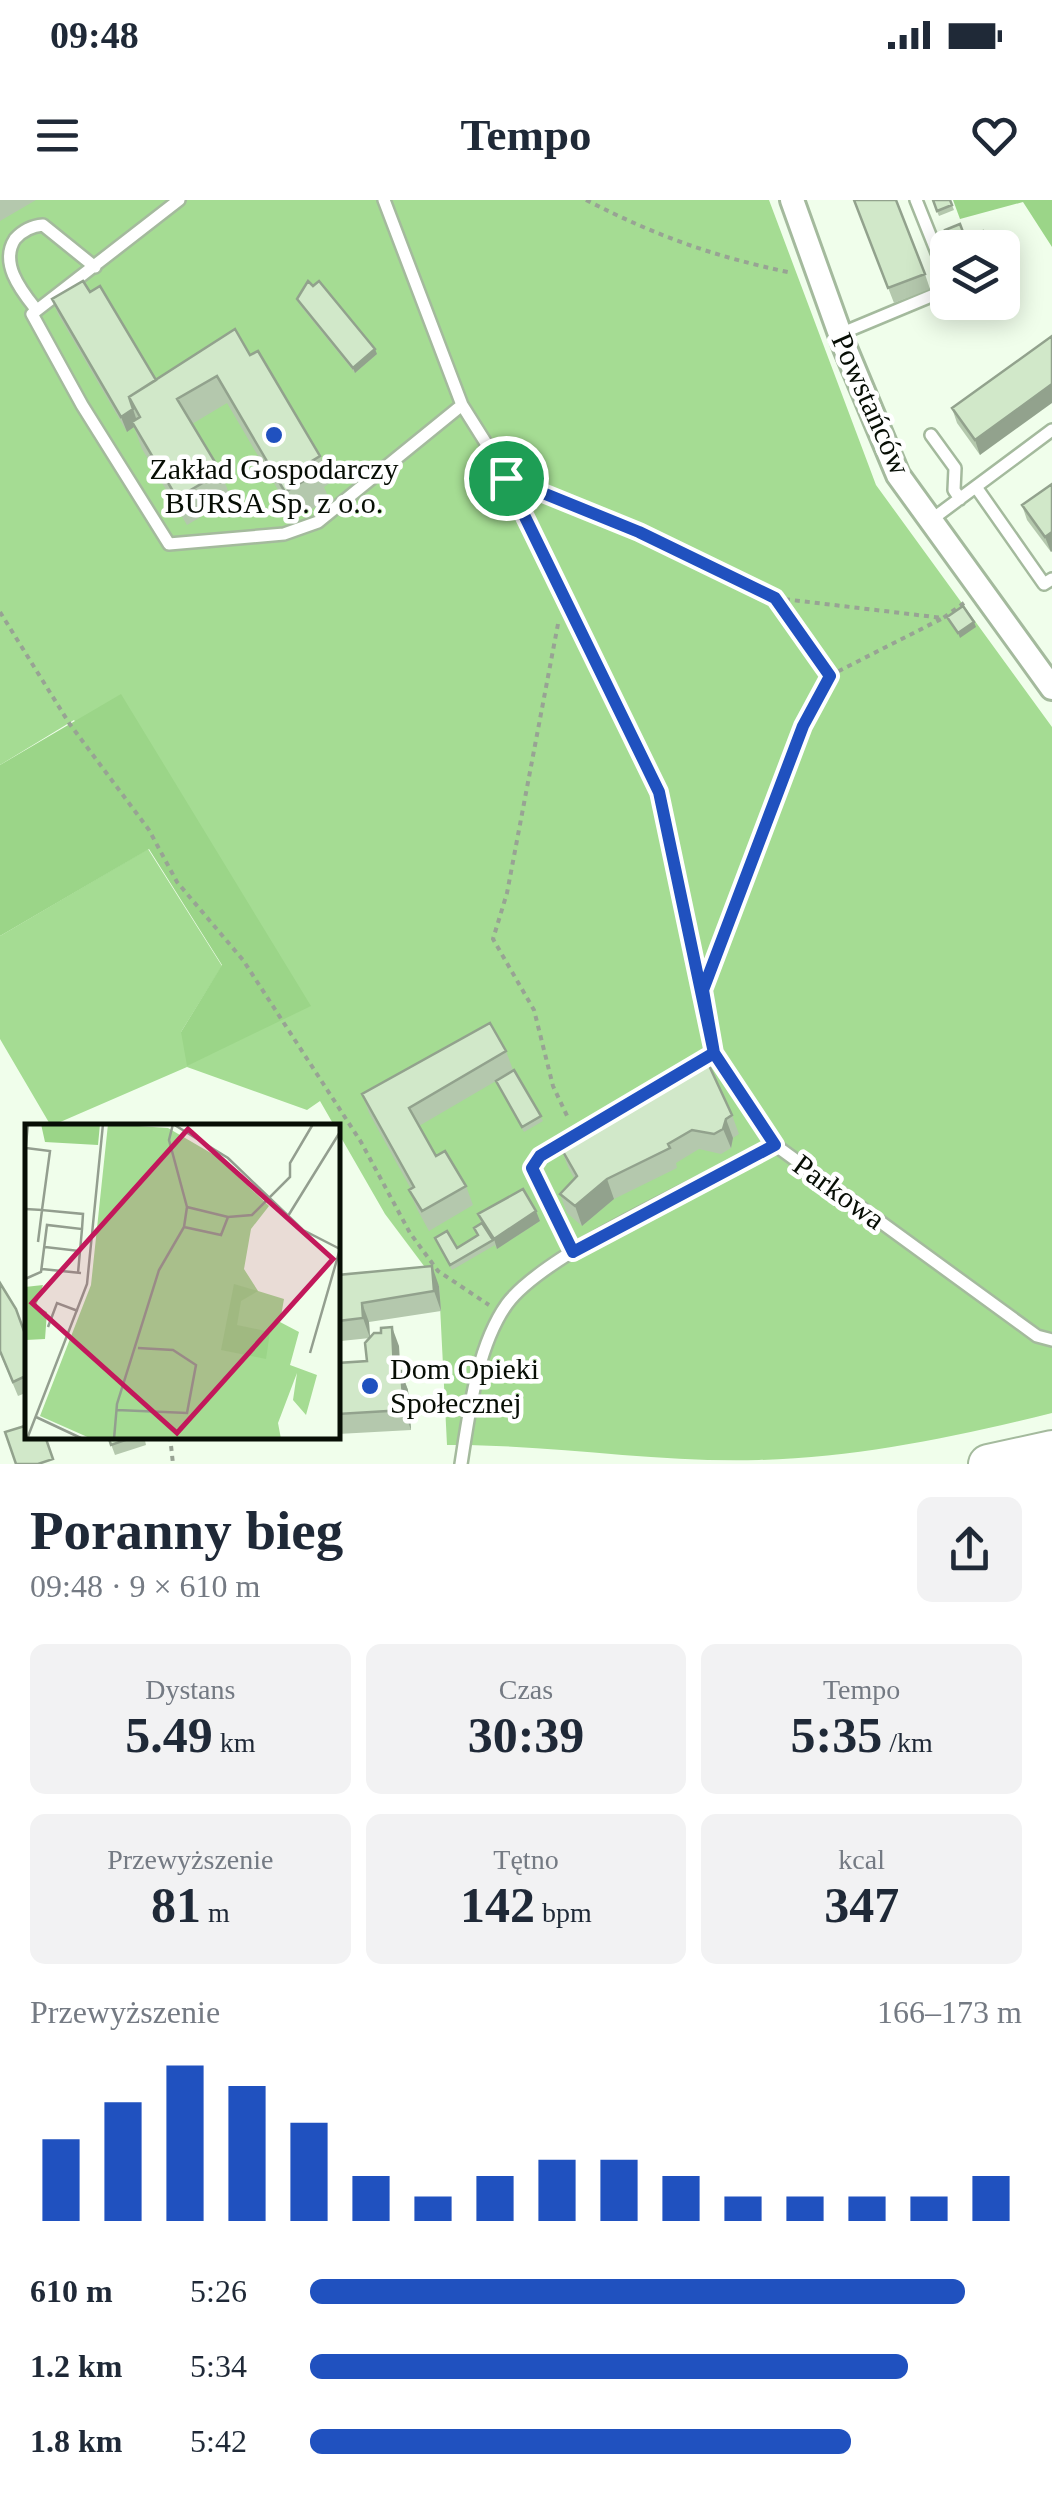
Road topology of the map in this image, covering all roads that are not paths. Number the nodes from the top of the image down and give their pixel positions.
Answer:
1 (179, 200) edge
2 (384, 200) edge
3 (792, 200) edge
4 (916, 200) edge
5 (930, 235) edge
6 (94, 267) junction
7 (930, 296) edge
8 (35, 308) junction
9 (840, 334) junction
10 (462, 405) junction
11 (1052, 430) edge
12 (932, 435) dead end
13 (976, 488) junction
14 (960, 499) junction
15 (931, 520) junction
16 (1049, 586) edge
17 (1052, 688) edge
18 (714, 1053) junction
19 (775, 1145) junction
20 (573, 1252) junction
21 (1052, 1340) edge
22 (1052, 1450) edge
23 (461, 1464) edge
24 (988, 1464) edge

1 - 6 lane
2 - 10 lane
3 - 9 street, Powstańców
4 - 5 lane
6 - 8 lane
6 - 8 lane
7 - 9 lane
8 - 10 lane
9 - 15 street, Powstańców
10 - 18 lane
11 - 13 lane
12 - 14 lane
13 - 14 lane
13 - 16 lane
14 - 15 lane
15 - 17 street, Powstańców
18 - 19 lane
18 - 20 lane
19 - 20 lane, Parkowa
19 - 21 lane, Parkowa
20 - 23 lane, Parkowa
22 - 24 main road

